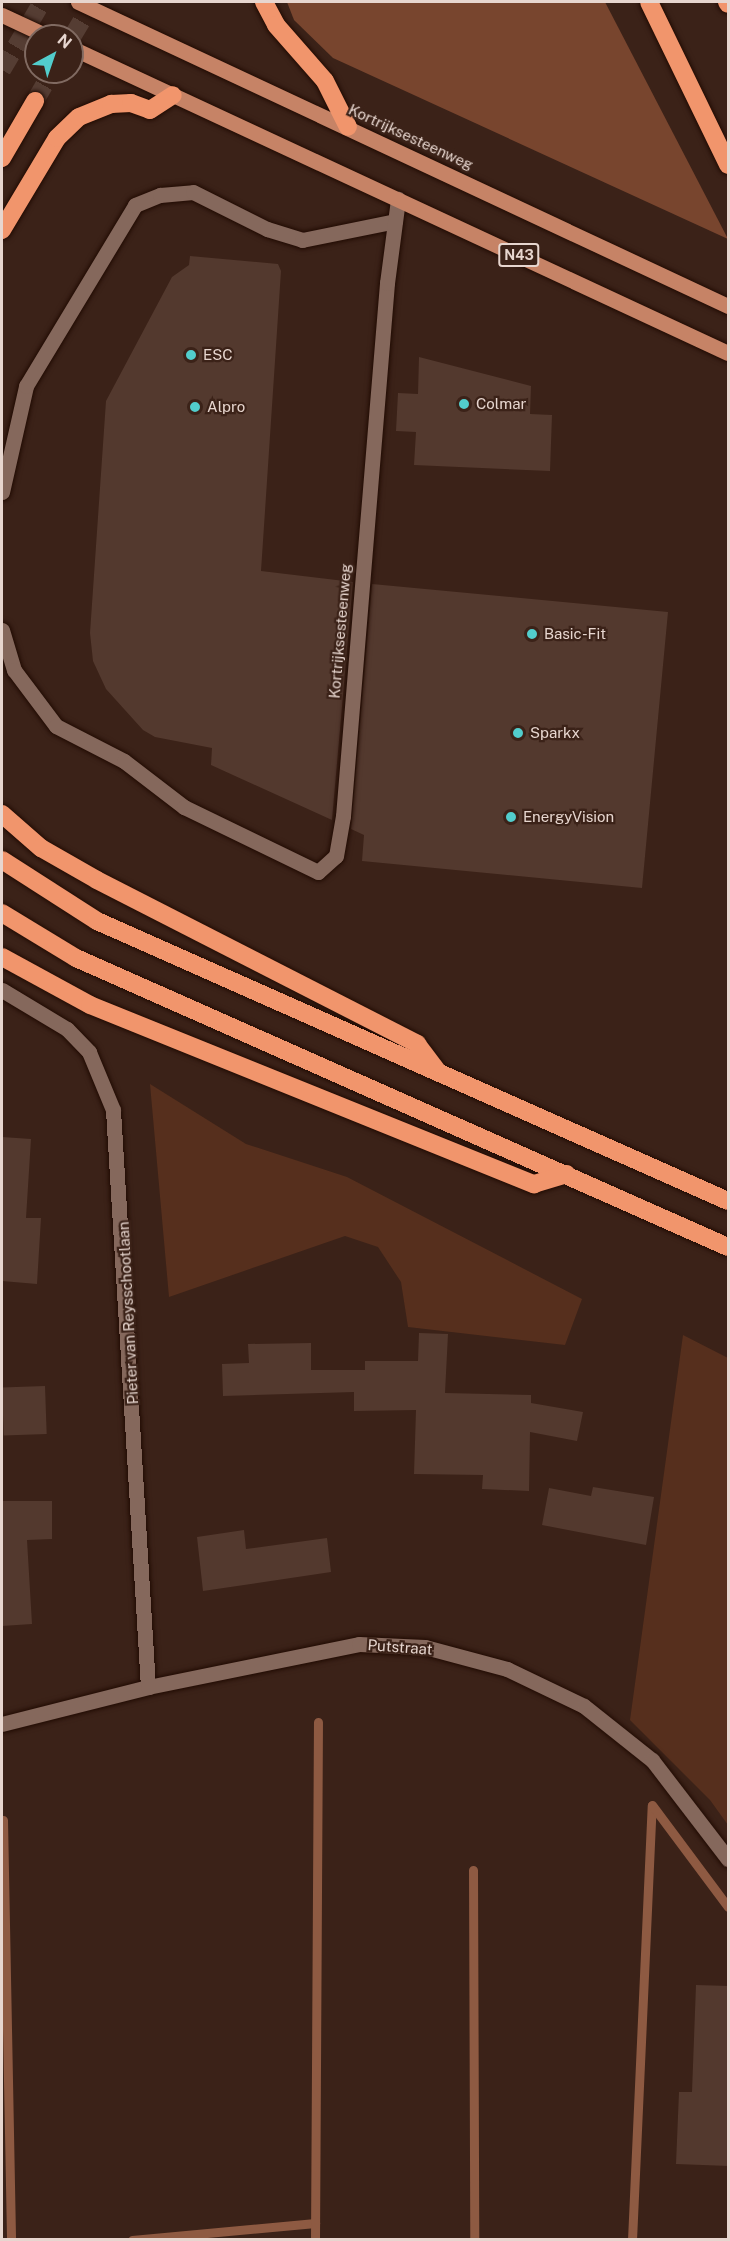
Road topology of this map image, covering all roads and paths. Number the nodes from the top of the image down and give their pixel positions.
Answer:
1 (78, 2) edge
2 (264, 2) edge
3 (643, 2) edge
4 (649, 2) edge
5 (2, 15) edge
6 (24, 26) edge
7 (84, 54) edge
8 (680, 68) junction
9 (173, 96) junction
10 (35, 101) tunnel mouth
11 (348, 127) junction
12 (2, 158) edge
13 (729, 165) edge
14 (398, 199) junction
15 (395, 221) junction
16 (2, 230) edge
17 (729, 306) edge
18 (729, 353) edge
19 (2, 492) edge
20 (2, 630) edge
21 (2, 814) edge
22 (2, 860) edge
23 (2, 913) edge
24 (2, 957) edge
25 (2, 990) edge
26 (439, 1073) junction
27 (566, 1174) junction
28 (729, 1201) edge
29 (729, 1247) edge
30 (148, 1687) junction
31 (2, 1724) edge
32 (729, 1859) edge

1 - 11 main road, Kortrijksesteenweg
2 - 11 highway
3 - 8 highway
4 - 8 highway
5 - 6 main road
7 - 9 main road, N43
8 - 13 highway
9 - 14 main road, N43
9 - 16 highway
10 - 12 highway
11 - 17 main road, Kortrijksesteenweg
14 - 15 street, Kortrijksesteenweg
14 - 18 main road, N43
15 - 19 street
15 - 20 street, Kortrijksesteenweg
21 - 26 highway
22 - 26 highway
23 - 27 highway
24 - 27 highway
25 - 30 street, Pieter van Reysschootlaan
26 - 28 highway
27 - 29 highway
30 - 31 street, Putstraat
30 - 32 street, Putstraat

